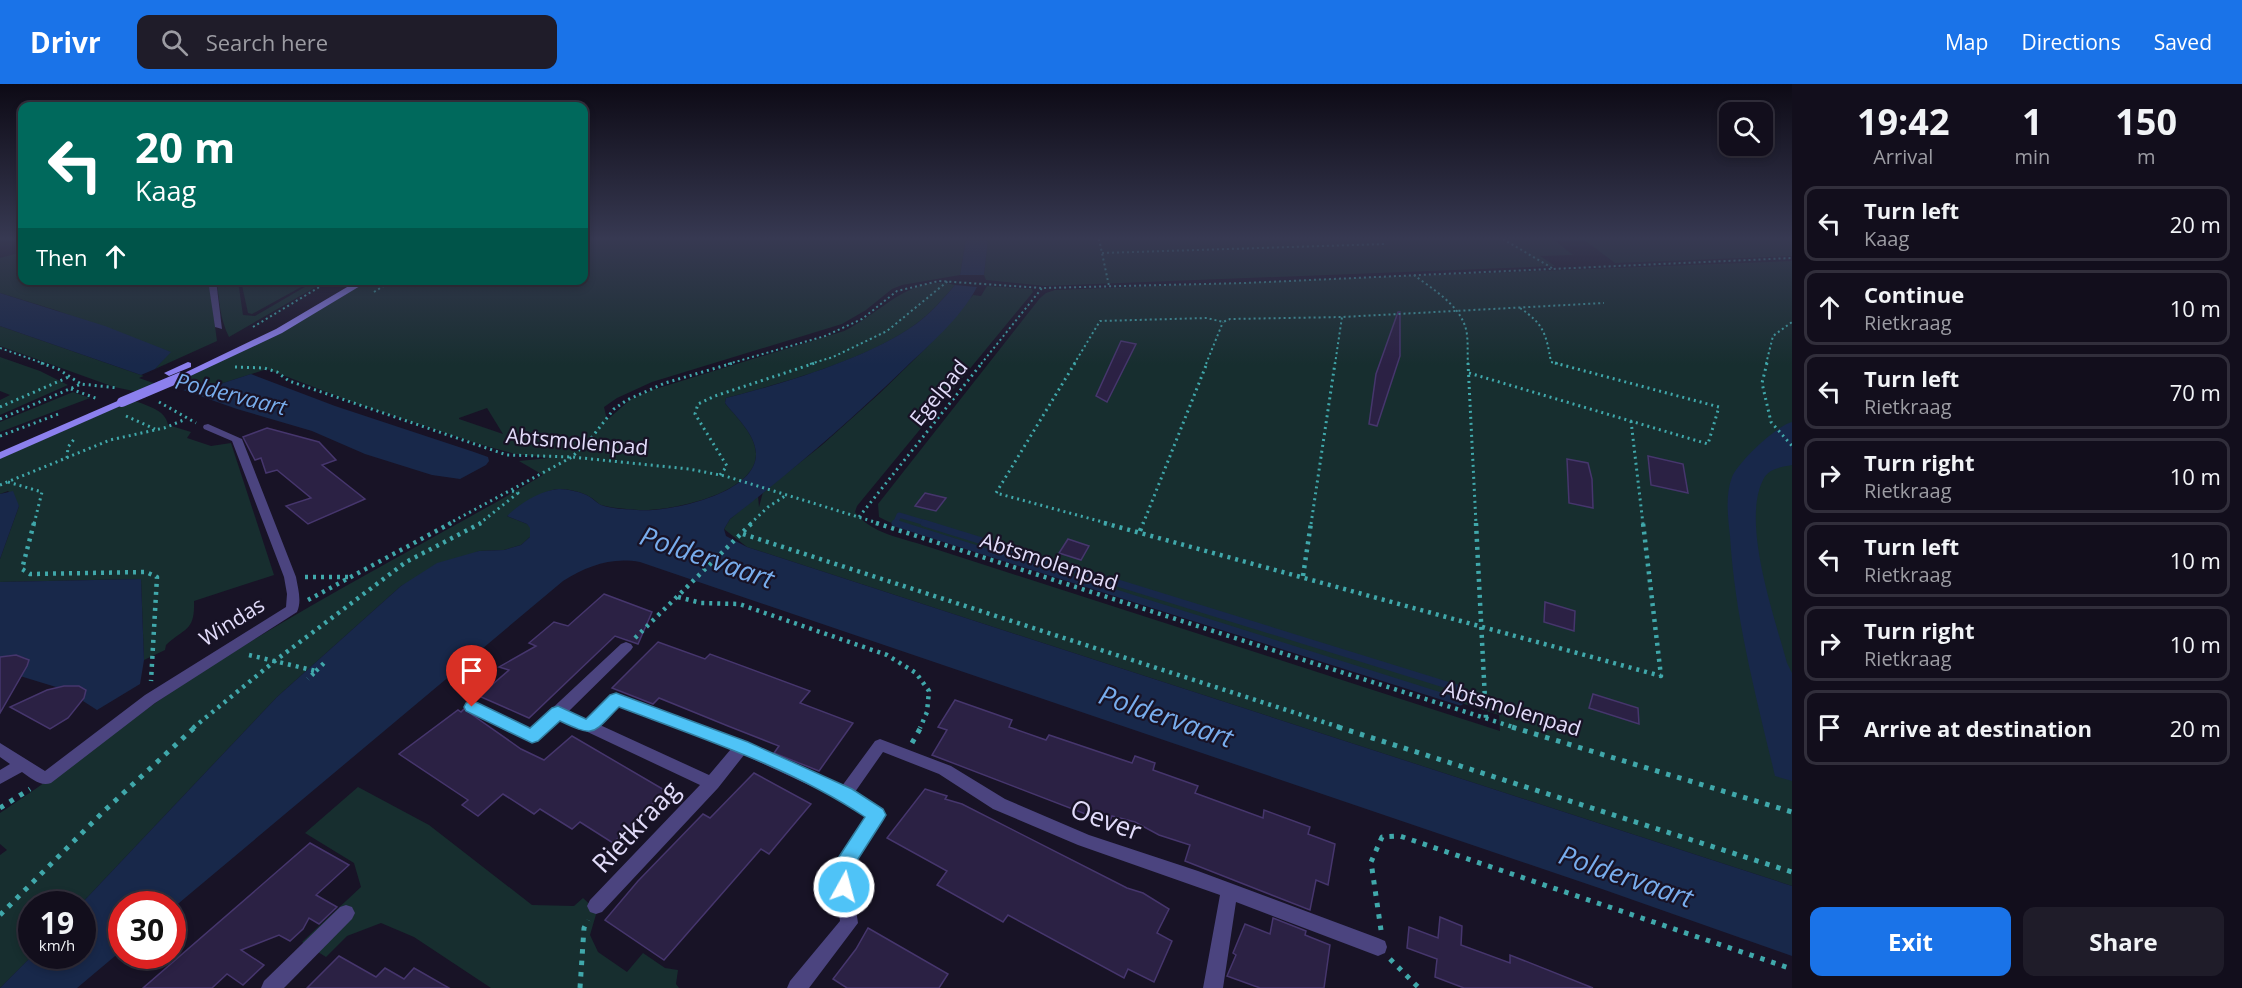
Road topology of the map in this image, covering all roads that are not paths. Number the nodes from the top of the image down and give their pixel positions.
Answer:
1 (213, 285) edge
2 (342, 285) edge
3 (358, 285) edge
4 (219, 327) dead end
5 (118, 404) junction
6 (208, 427) dead end
7 (0, 447) edge
8 (0, 456) edge
9 (626, 647) road end
10 (472, 707) dead end
11 (558, 712) junction
12 (589, 727) junction
13 (742, 747) junction
14 (0, 749) edge
15 (22, 764) junction
16 (0, 778) edge
17 (712, 783) junction
18 (845, 794) junction
19 (1229, 893) junction
20 (596, 906) road end
21 (346, 913) dead end
22 (1378, 947) road end
23 (271, 988) edge
24 (797, 988) edge
25 (1213, 988) edge

1 - 4 street
2 - 5 main road
3 - 5 main road, bridge
5 - 7 main road
5 - 8 main road
6 - 15 street, Windas
9 - 11 street
10 - 11 street
11 - 12 street, Rietkraag
12 - 13 street
12 - 17 street, Rietkraag
13 - 17 street, Rietkraag
13 - 18 street
14 - 15 street
15 - 16 street
17 - 20 street, Rietkraag
18 - 19 street, Oever
18 - 24 street
19 - 22 street, Oever
19 - 25 street
21 - 23 street

